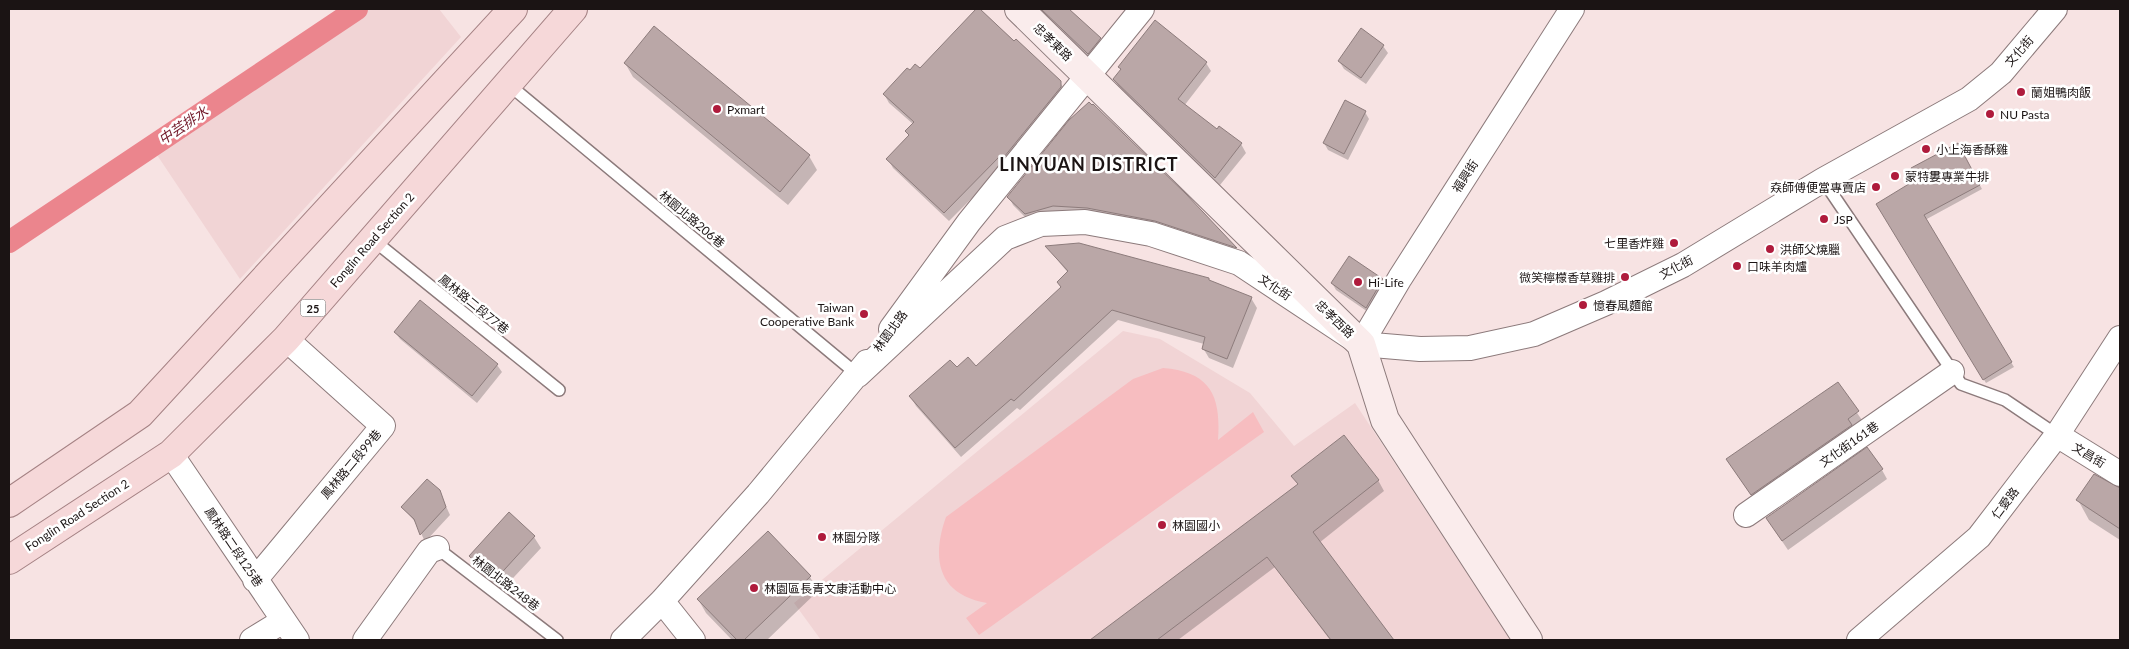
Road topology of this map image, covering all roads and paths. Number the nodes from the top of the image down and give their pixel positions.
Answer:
1 (513, 9) edge
2 (573, 9) edge
3 (1018, 9) edge
4 (1142, 9) edge
5 (1572, 9) edge
6 (2055, 9) edge
7 (1087, 75) junction
8 (508, 84) junction
9 (1824, 180) junction
10 (372, 239) junction
11 (2120, 338) edge
12 (286, 339) junction
13 (1361, 344) junction
14 (1952, 372) junction
15 (858, 375) junction
16 (558, 390) dead end
17 (2057, 435) junction
18 (171, 454) junction
19 (2120, 474) edge
20 (9, 503) edge
21 (1746, 515) dead end
22 (438, 548) joint
23 (9, 560) edge
24 (256, 580) junction
25 (662, 601) junction
26 (283, 621) junction
27 (252, 640) edge
28 (297, 640) edge
29 (365, 640) edge
30 (557, 640) edge
31 (623, 640) edge
32 (693, 640) edge
33 (1528, 640) edge
34 (1860, 640) edge

1 - 20 main road
2 - 8 main road, Fonglin Road Section 2 / 25
3 - 7 street, 忠孝東路
4 - 7 street, 林園北路
5 - 13 street, 福興街
6 - 9 street, 文化街
7 - 13 street, 忠孝西路
7 - 15 street, 林園北路
8 - 10 main road, Fonglin Road Section 2 / 25
8 - 15 lane, 林園北路206巷
9 - 13 street, 文化街
9 - 14 lane
10 - 12 main road, Fonglin Road Section 2 / 25
10 - 16 lane, 鳳林路二段77巷
11 - 17 street, 仁愛路
12 - 18 main road, Fonglin Road Section 2 / 25
12 - 24 street, 鳳林路二段99巷
13 - 15 street, 文化街
13 - 33 street, 忠孝西路
14 - 17 lane
14 - 21 street, 文化街161巷
15 - 25 street, 林園北路
17 - 19 street, 文昌街
17 - 34 street, 仁愛路
18 - 23 main road, Fonglin Road Section 2 / 25
18 - 24 street, 鳳林路二段125巷
22 - 29 street
22 - 30 lane, 林園北路248巷
24 - 26 street, 鳳林路二段125巷
25 - 31 street, 林園北路
25 - 32 street
26 - 27 street
26 - 28 street, 鳳林路二段125巷

